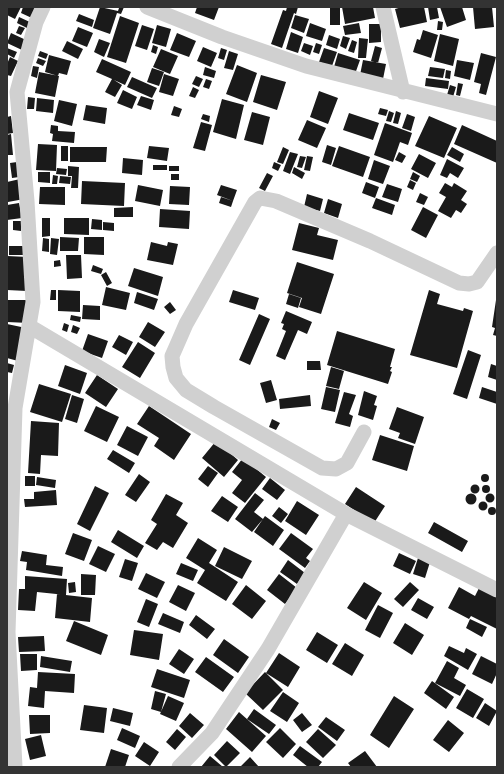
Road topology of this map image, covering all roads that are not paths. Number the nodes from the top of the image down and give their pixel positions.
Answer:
1 (43, 7) edge
2 (147, 7) edge
3 (383, 7) edge
4 (12, 92) edge
5 (403, 92) junction
6 (497, 114) edge
7 (497, 253) edge
8 (29, 326) junction
9 (364, 432) dead end
10 (346, 514) junction
11 (497, 590) edge
12 (8, 632) edge
13 (15, 767) edge
14 (179, 767) edge

1 - 4 street
2 - 5 street
3 - 5 street
4 - 8 street
5 - 6 street
7 - 9 street
8 - 10 street
8 - 12 street
10 - 11 street
10 - 14 street
12 - 13 street

